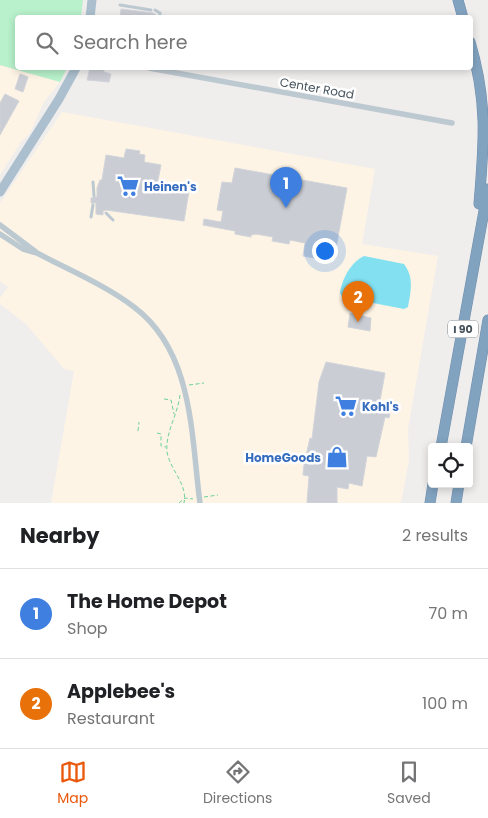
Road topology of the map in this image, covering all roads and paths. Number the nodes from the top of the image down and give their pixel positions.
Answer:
1 (92, 0) edge
2 (458, 0) edge
3 (120, 5) dead end
4 (90, 15) edge
5 (160, 15) edge
6 (462, 15) edge
7 (473, 54) edge
8 (75, 70) edge
9 (160, 70) edge
10 (452, 123) dead end
11 (93, 182) dead end
12 (488, 188) edge
13 (0, 192) edge
14 (94, 196) dead end
15 (93, 205) dead end
16 (92, 210) junction
17 (97, 211) dead end
18 (106, 213) dead end
19 (91, 217) dead end
20 (113, 220) dead end
21 (0, 225) edge
22 (0, 234) edge
23 (37, 254) junction
24 (473, 272) junction
25 (488, 320) edge
26 (204, 383) dead end
27 (181, 386) junction
28 (164, 399) dead end
29 (176, 415) junction
30 (139, 422) dead end
31 (138, 431) dead end
32 (157, 433) dead end
33 (441, 443) edge
34 (467, 443) edge
35 (167, 447) junction
36 (432, 488) edge
37 (458, 488) edge
38 (184, 503) edge
39 (200, 503) edge
40 (430, 503) edge
41 (456, 503) edge

1 - 4 main road
2 - 6 highway
3 - 5 lane
7 - 24 highway
8 - 13 main road
9 - 10 street, Center Road
11 - 14 lane
12 - 24 highway, I 90
15 - 16 lane
16 - 17 lane
16 - 19 lane
18 - 20 lane
21 - 23 street
22 - 23 street
23 - 27 street
24 - 33 highway, I 90
25 - 34 highway, I 90
26 - 27 path
27 - 29 path
27 - 39 street
28 - 29 path
29 - 35 path
30 - 31 path
32 - 35 path
35 - 38 path
36 - 40 highway
37 - 41 highway

